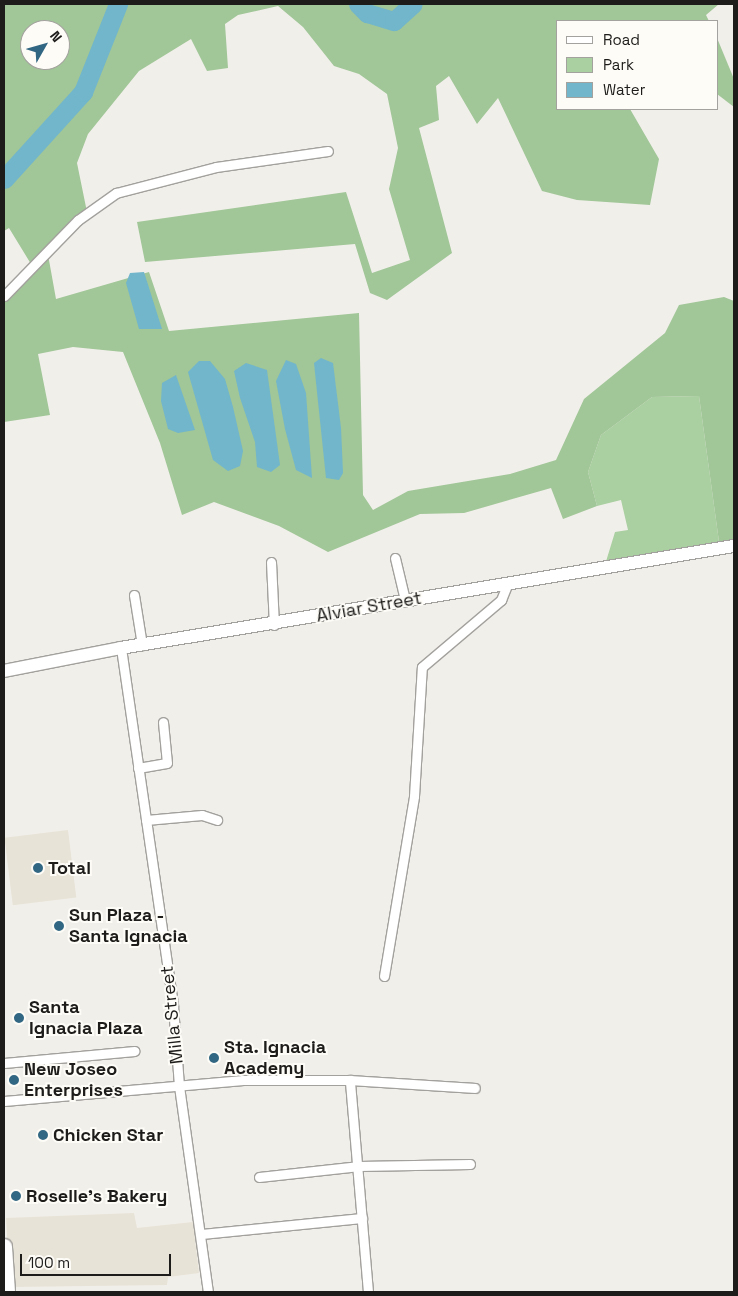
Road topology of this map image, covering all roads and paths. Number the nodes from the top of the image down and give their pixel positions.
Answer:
1 (328, 151) dead end
2 (4, 296) edge
3 (734, 546) edge
4 (395, 558) dead end
5 (271, 562) dead end
6 (508, 583) junction
7 (134, 596) dead end
8 (405, 600) junction
9 (274, 625) junction
10 (142, 645) junction
11 (121, 648) junction
12 (4, 671) edge
13 (163, 722) dead end
14 (138, 768) junction
15 (146, 820) junction
16 (218, 820) dead end
17 (384, 976) dead end
18 (134, 1051) dead end
19 (4, 1063) edge
20 (350, 1080) junction
21 (179, 1086) junction
22 (475, 1088) dead end
23 (4, 1101) edge
24 (470, 1164) dead end
25 (359, 1166) junction
26 (259, 1177) dead end
27 (362, 1218) junction
28 (201, 1234) junction
29 (4, 1247) edge
30 (7, 1292) edge
31 (208, 1292) edge
32 (368, 1292) edge

1 - 2 street
3 - 6 street, Alviar Street
4 - 8 street
5 - 9 street
6 - 8 street, Alviar Street
6 - 17 street
7 - 10 street
8 - 9 street, Alviar Street
9 - 10 street, Alviar Street
10 - 11 street, Alviar Street
11 - 12 street, Alviar Street
11 - 14 street, Milla Street
13 - 14 street
14 - 15 street, Milla Street
15 - 16 street
15 - 21 street, Milla Street
18 - 19 street
20 - 21 street
20 - 22 street
20 - 25 street
21 - 23 street
21 - 28 street, Milla Street
24 - 25 street
25 - 26 street
25 - 27 street
27 - 28 street
27 - 32 street
28 - 31 street, Milla Street
29 - 30 highway

